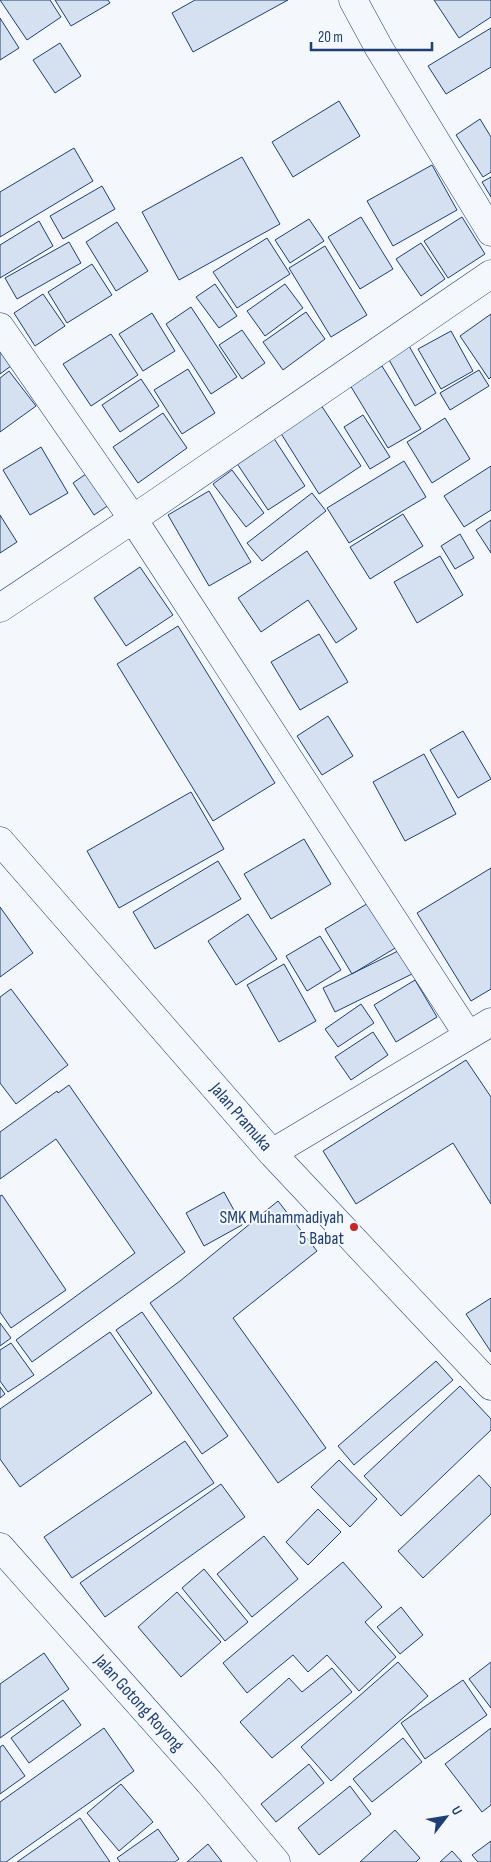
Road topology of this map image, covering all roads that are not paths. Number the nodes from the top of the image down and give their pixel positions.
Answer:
1 (353, 0) edge
2 (491, 232) edge
3 (491, 274) edge
4 (0, 328) edge
5 (133, 520) junction
6 (0, 608) edge
7 (0, 841) edge
8 (480, 1029) edge
9 (272, 1153) junction
10 (491, 1386) edge
11 (0, 1547) edge
12 (276, 1862) edge

1 - 2 street
3 - 5 street
4 - 5 street
5 - 6 street
5 - 8 street
7 - 9 street, Jalan Pramuka
8 - 9 street
9 - 10 street, Jalan Pramuka
11 - 12 street, Jalan Gotong Royong

